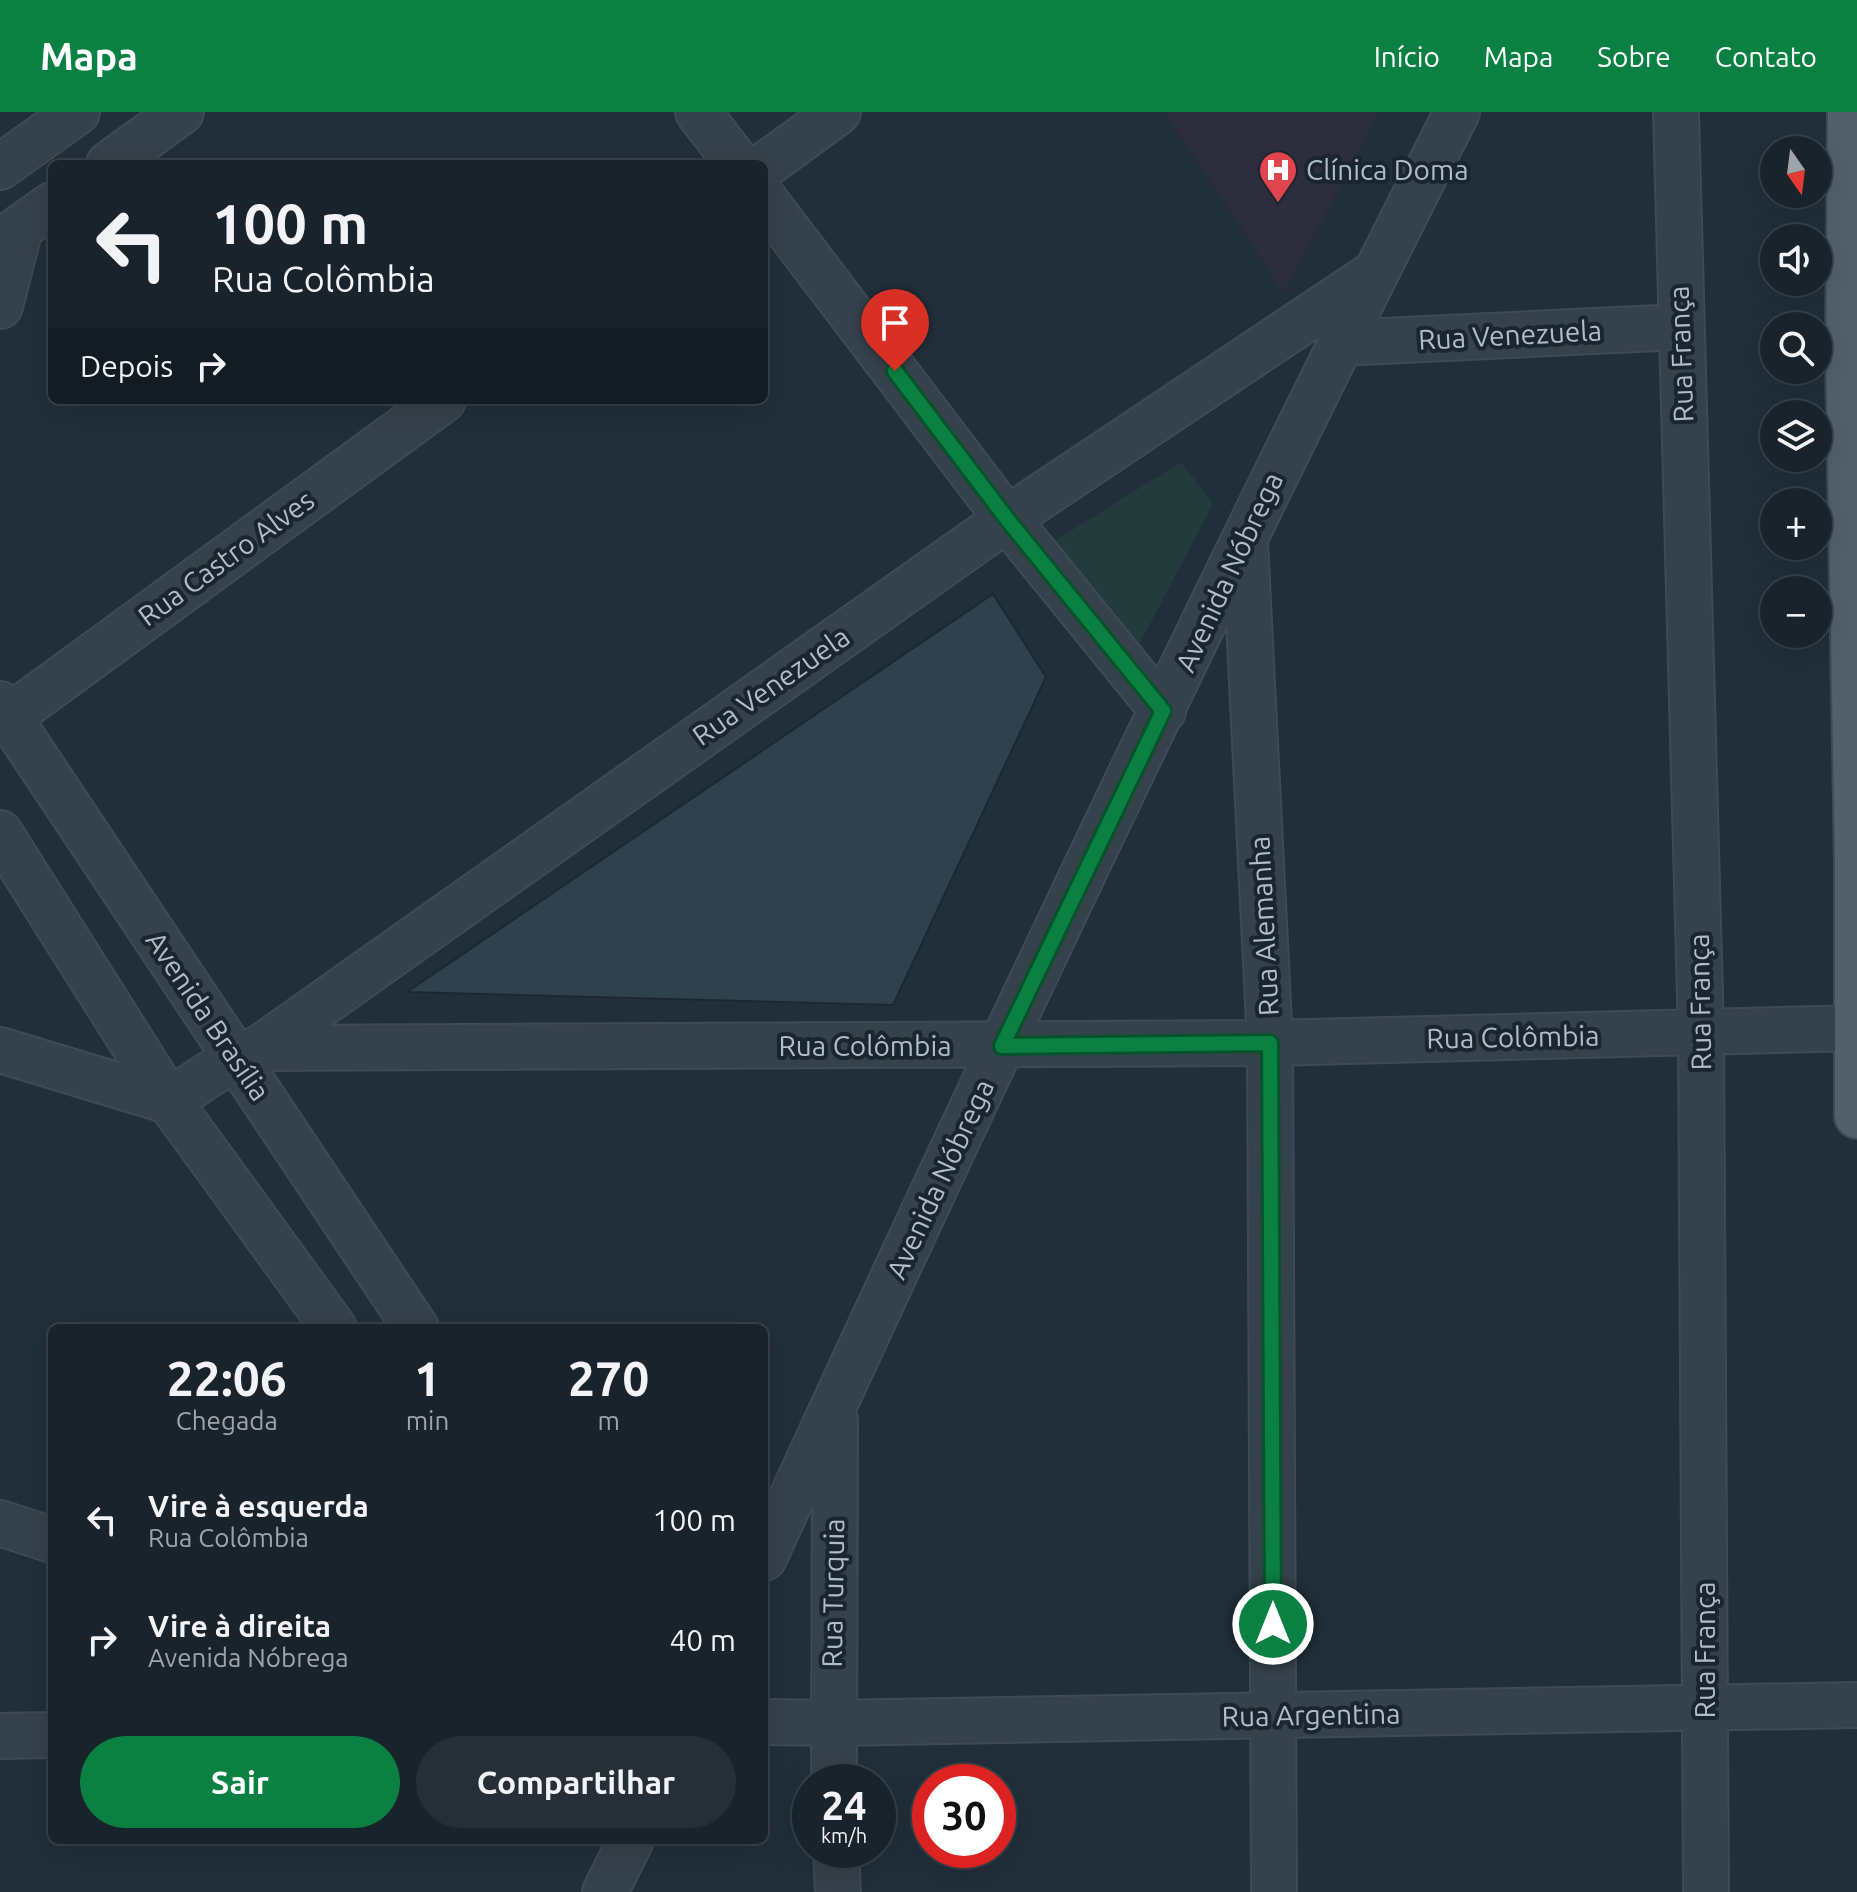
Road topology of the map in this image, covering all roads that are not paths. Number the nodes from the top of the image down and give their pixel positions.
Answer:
1 (77, 112) edge
2 (181, 112) edge
3 (698, 112) edge
4 (838, 112) edge
5 (1457, 112) edge
6 (1676, 112) edge
7 (1850, 112) edge
8 (115, 160) edge
9 (735, 160) edge
10 (768, 163) edge
11 (0, 167) edge
12 (768, 204) edge
13 (24, 225) edge
14 (1375, 273) junction
15 (0, 306) edge
16 (1680, 327) junction
17 (1340, 343) junction
18 (437, 404) edge
19 (1007, 519) junction
20 (1245, 536) junction
21 (4, 710) edge
22 (1163, 711) junction
23 (0, 833) edge
24 (1855, 1028) junction
25 (1701, 1033) junction
26 (1270, 1043) junction
27 (1002, 1046) junction
28 (0, 1050) edge
29 (248, 1053) junction
30 (169, 1101) junction
31 (1857, 1116) edge
32 (331, 1324) edge
33 (414, 1324) edge
34 (835, 1403) junction
35 (0, 1523) edge
36 (48, 1539) edge
37 (768, 1549) edge
38 (1857, 1705) edge
39 (1705, 1708) junction
40 (1273, 1716) junction
41 (768, 1722) edge
42 (832, 1723) junction
43 (48, 1735) edge
44 (0, 1736) edge
45 (833, 1764) edge
46 (629, 1844) edge
47 (837, 1868) edge
48 (605, 1892) edge
49 (838, 1892) edge
50 (1274, 1892) edge
51 (1706, 1892) edge

1 - 11 street
2 - 8 street
3 - 9 street
4 - 10 street
5 - 14 street, Avenida Nóbrega
6 - 16 street, Rua França
7 - 24 main road
12 - 19 street
13 - 15 street
14 - 17 street, Avenida Nóbrega
14 - 19 street, Rua Venezuela
16 - 17 street, Rua Venezuela
16 - 25 street, Rua França
17 - 20 street, Avenida Nóbrega
18 - 21 street, Rua Castro Alves
19 - 22 street
19 - 29 street, Rua Venezuela
20 - 22 street, Avenida Nóbrega
20 - 26 street, Rua Alemanha
21 - 29 street, Avenida Brasília
22 - 27 street, Avenida Nóbrega
23 - 30 street
24 - 25 street, Rua Colômbia
24 - 31 main road
25 - 26 street, Rua Colômbia
25 - 39 street, Rua França
26 - 27 street, Rua Colômbia
26 - 40 street, Rua Alemanha
27 - 29 street, Rua Colômbia
27 - 34 street, Avenida Nóbrega
28 - 30 street
29 - 30 street, Rua Venezuela
29 - 33 street, Avenida Brasília
30 - 32 street
34 - 37 street, Avenida Nóbrega
34 - 42 street, Rua Turquia
35 - 36 street
38 - 39 street, Rua Argentina
39 - 40 street, Rua Argentina
39 - 51 street, Rua França
40 - 42 street, Rua Argentina
40 - 50 street, Rua Alemanha
41 - 42 street, Rua Argentina
42 - 45 street, Rua Turquia
43 - 44 street
46 - 48 street
47 - 49 street

